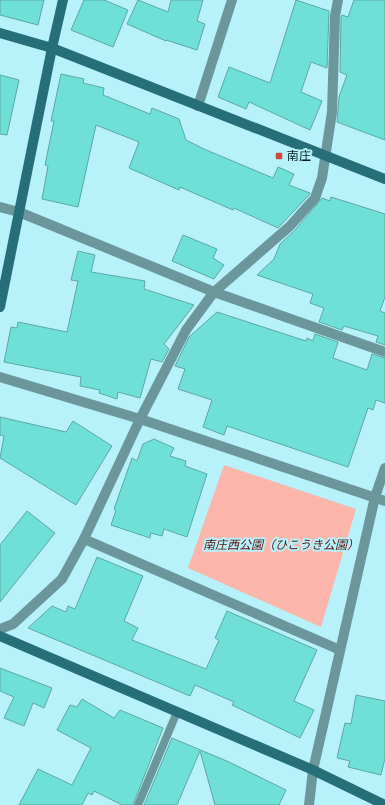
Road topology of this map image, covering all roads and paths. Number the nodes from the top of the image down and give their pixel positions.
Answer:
1 (63, 0) edge
2 (232, 0) edge
3 (338, 0) edge
4 (0, 33) edge
5 (52, 48) junction
6 (198, 106) junction
7 (326, 156) junction
8 (385, 179) edge
9 (0, 207) edge
10 (19, 212) junction
11 (214, 292) junction
12 (0, 307) edge
13 (385, 352) edge
14 (0, 377) edge
15 (140, 419) junction
16 (385, 468) edge
17 (380, 499) edge
18 (84, 540) junction
19 (0, 629) edge
20 (0, 636) edge
21 (340, 650) junction
22 (177, 712) junction
23 (313, 770) junction
24 (138, 805) edge
25 (309, 805) edge
26 (385, 805) edge

1 - 5 street
2 - 6 street
3 - 7 street
4 - 5 street
5 - 6 street
5 - 10 street
6 - 7 street
7 - 8 street
7 - 11 street
9 - 10 street
10 - 11 street
10 - 12 street
11 - 13 street
11 - 15 street
14 - 15 street
15 - 17 street
15 - 18 street
16 - 17 street
17 - 21 street
18 - 19 street
18 - 21 street
20 - 22 street
21 - 23 street
22 - 23 street
22 - 24 lane
23 - 25 street
23 - 26 street

